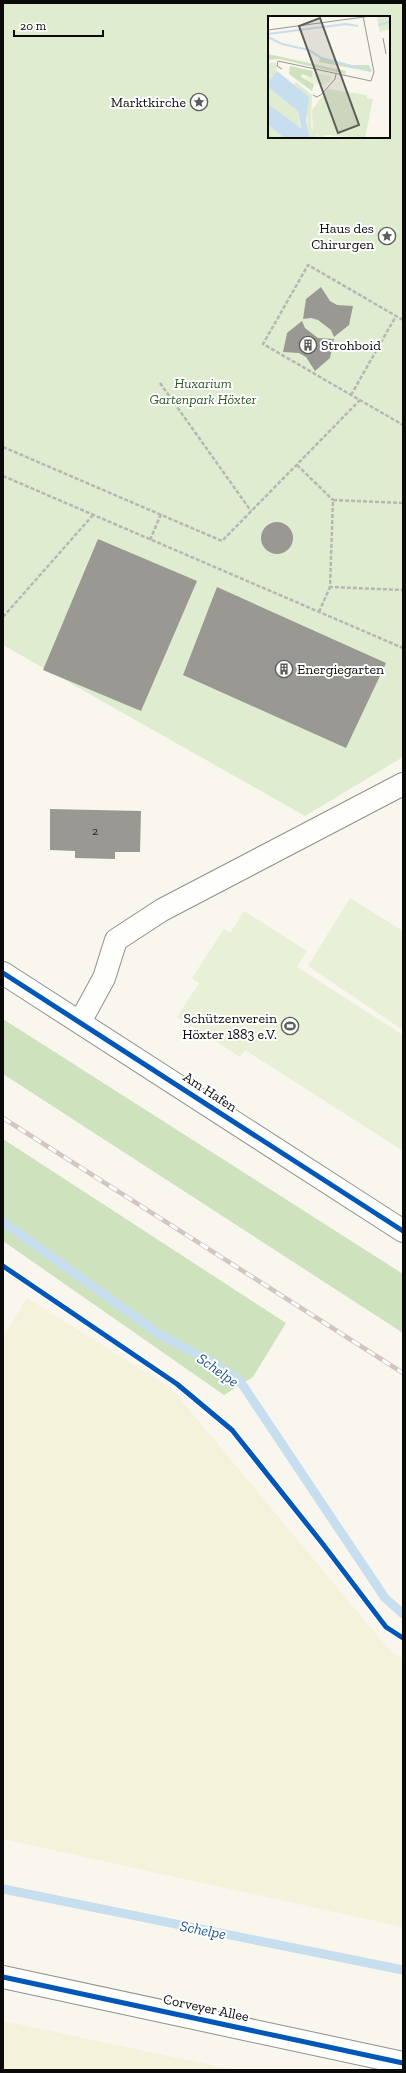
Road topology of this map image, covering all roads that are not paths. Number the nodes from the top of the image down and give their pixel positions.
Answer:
1 (403, 784) edge
2 (3, 973) edge
3 (80, 1022) junction
4 (403, 1231) edge
5 (3, 1977) edge
6 (403, 2063) edge

1 - 3 street
2 - 3 street, Am Hafen
3 - 4 street, Am Hafen
5 - 6 street, Corveyer Allee

